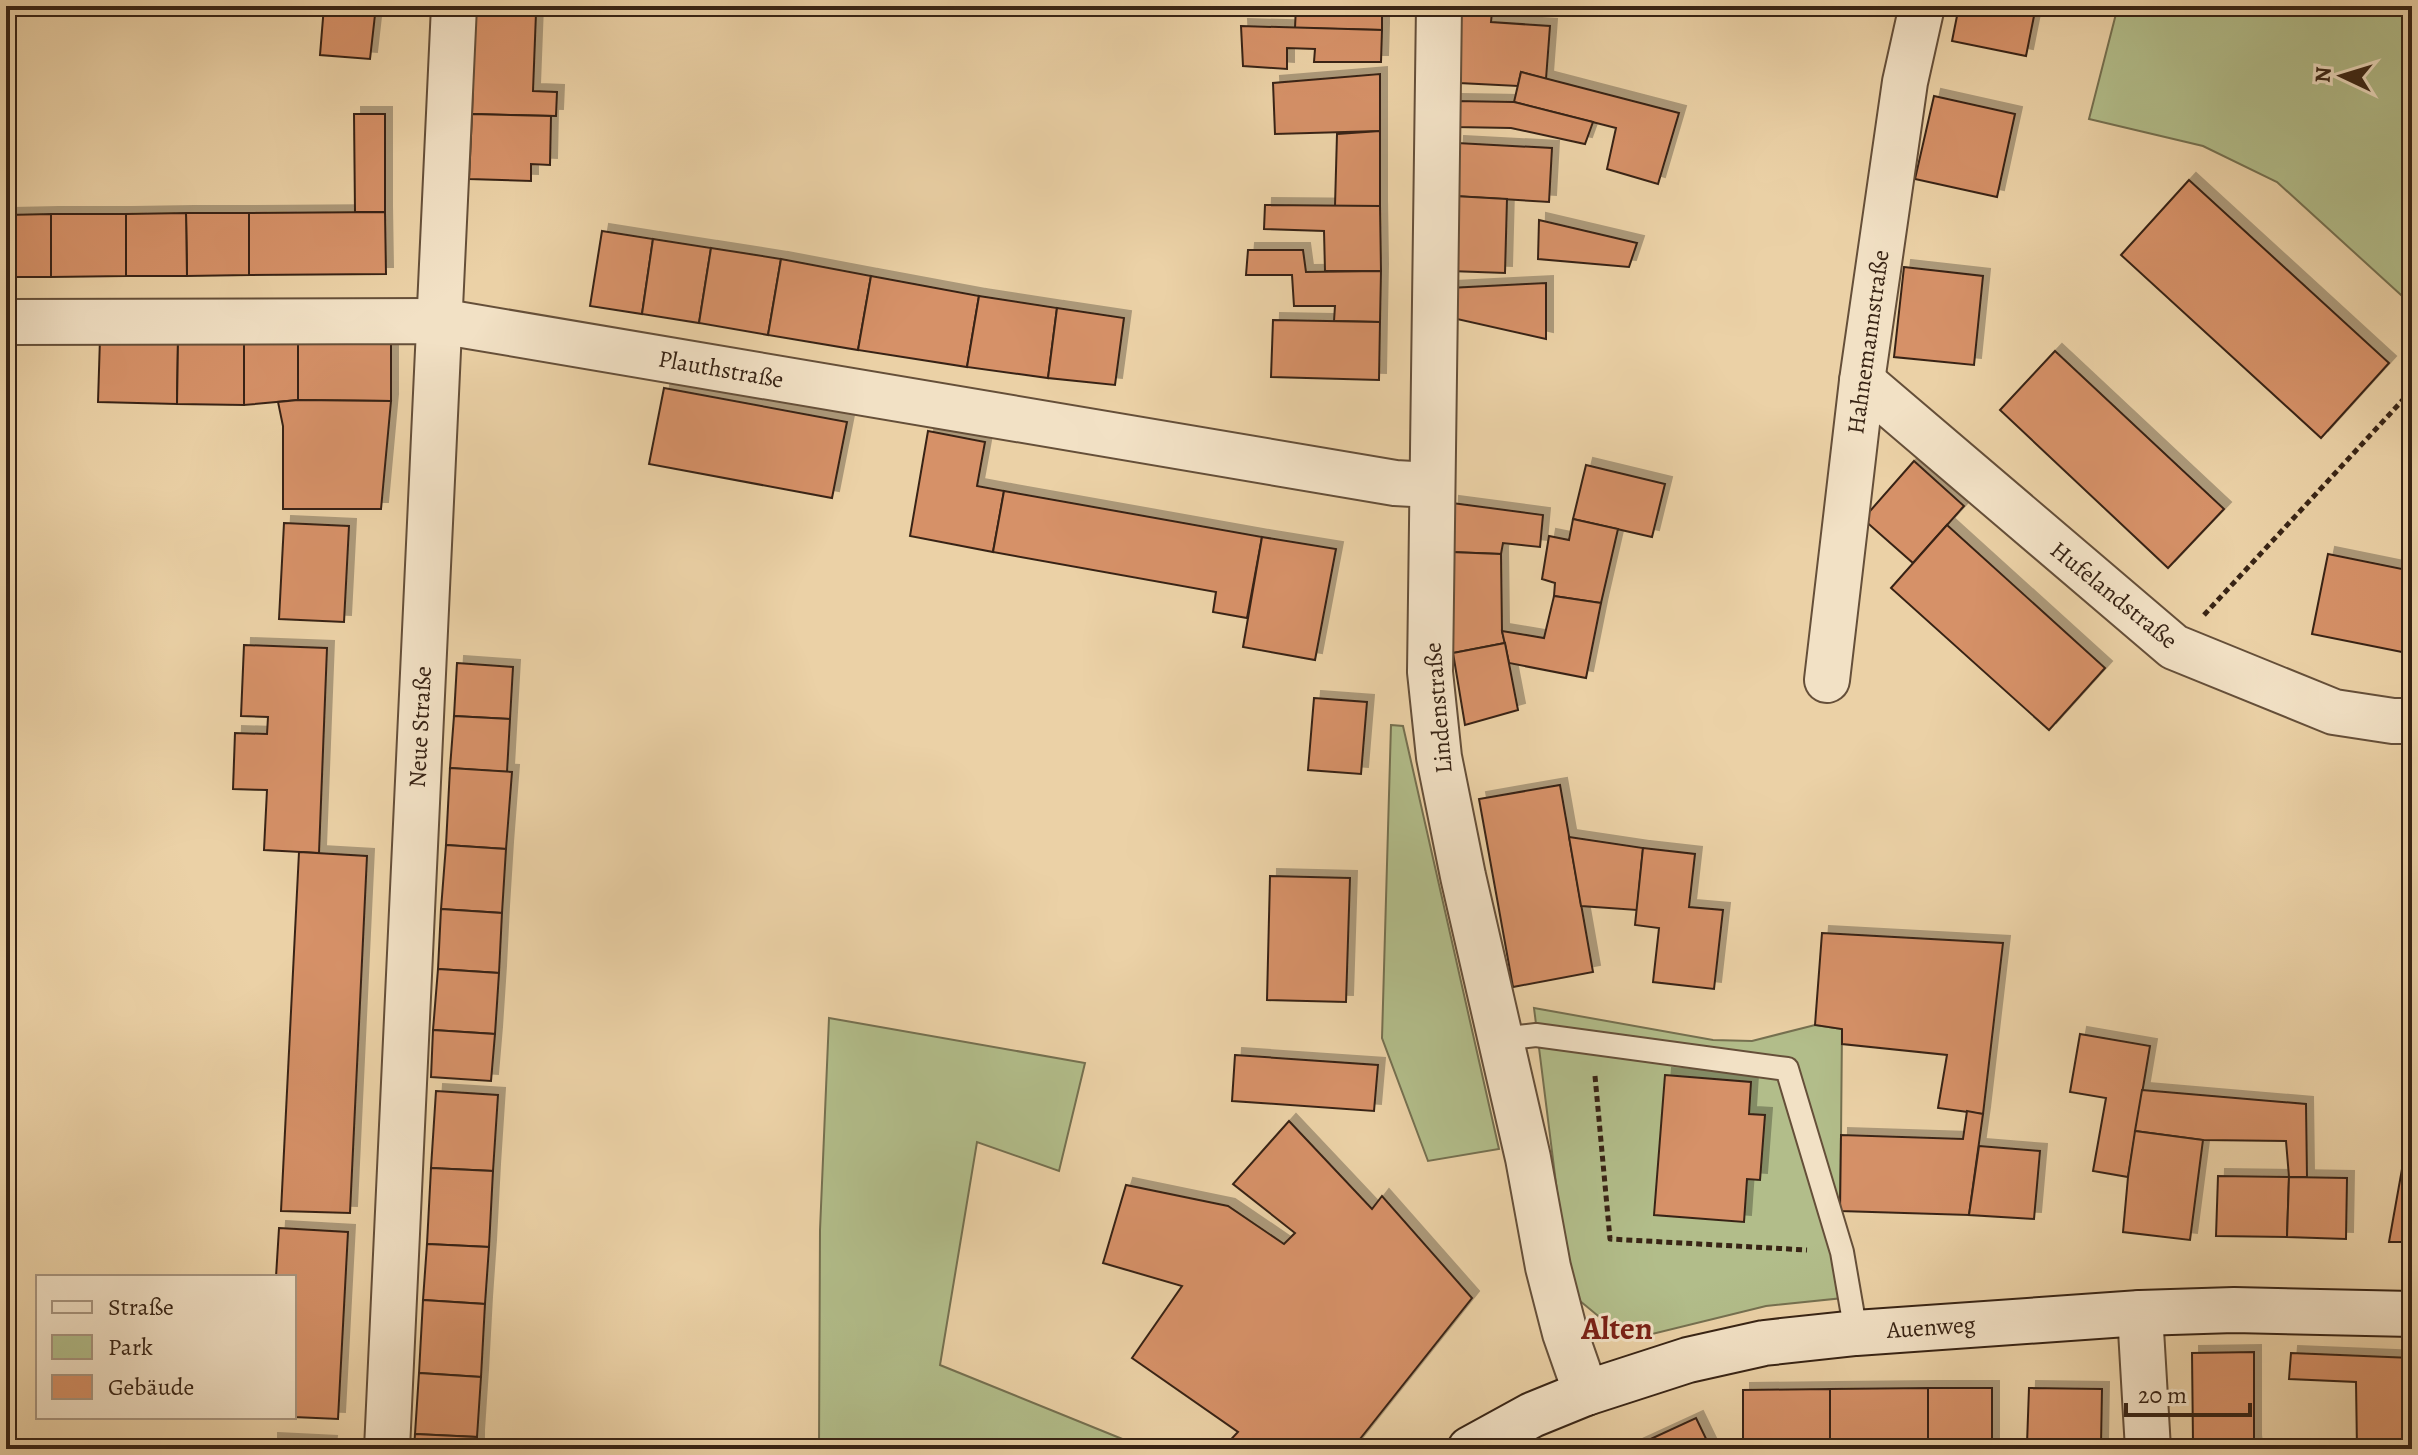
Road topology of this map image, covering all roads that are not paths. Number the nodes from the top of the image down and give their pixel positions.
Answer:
1 (454, 6) edge
2 (1439, 6) edge
3 (1922, 6) edge
4 (439, 321) junction
5 (6, 322) edge
6 (1862, 381) junction
7 (1431, 485) junction
8 (1827, 680) dead end
9 (2412, 721) edge
10 (1500, 1039) junction
11 (2140, 1313) junction
12 (2412, 1314) edge
13 (1856, 1333) junction
14 (1586, 1393) junction
15 (387, 1449) edge
16 (1470, 1449) edge
17 (2148, 1449) edge

1 - 4 street, Neue Straße
2 - 7 street, Lindenstraße
3 - 6 street, Hahnemannstraße
4 - 5 street, Plauthstraße
4 - 7 street, Plauthstraße
4 - 15 street, Neue Straße
6 - 8 street, Hahnemannstraße
6 - 9 street, Hufelandstraße
7 - 10 street, Lindenstraße
10 - 13 lane
10 - 14 street, Lindenstraße
11 - 12 street, Auenweg
11 - 13 street, Auenweg
11 - 17 street
13 - 14 street, Auenweg
14 - 16 street, Auenweg

